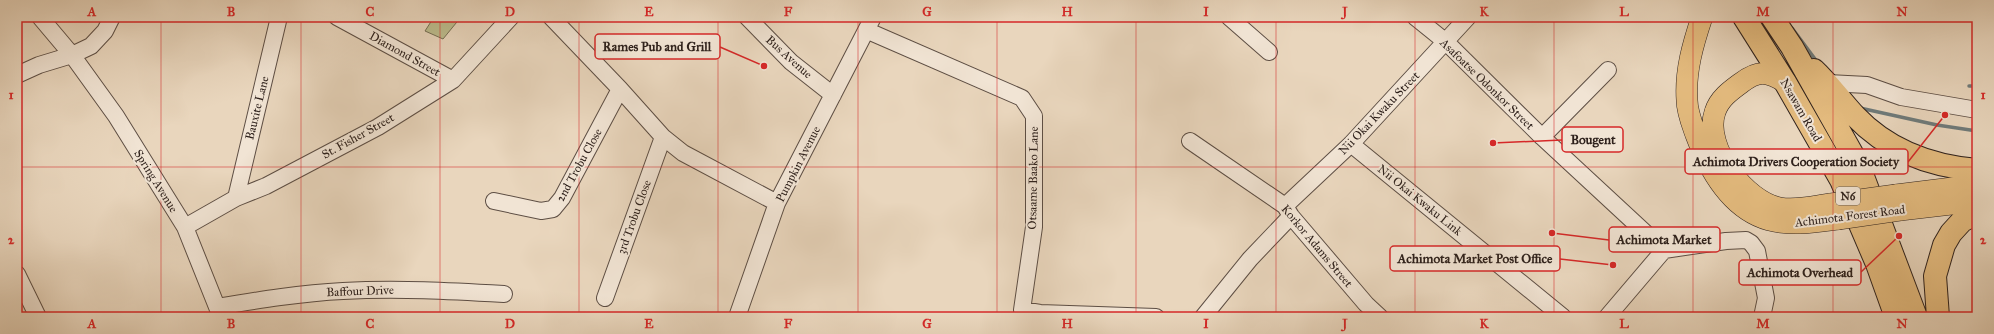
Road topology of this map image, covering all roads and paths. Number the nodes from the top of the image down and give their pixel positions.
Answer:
1 (40, 17) edge
2 (112, 17) edge
3 (279, 17) edge
4 (337, 17) edge
5 (511, 17) edge
6 (551, 17) edge
7 (746, 17) edge
8 (1229, 17) edge
9 (1415, 17) edge
10 (1468, 17) edge
11 (1702, 17) edge
12 (1744, 17) edge
13 (1772, 17) edge
14 (871, 24) edge
15 (1446, 42) junction
16 (1792, 47) junction
17 (1268, 52) dead end
18 (72, 55) junction
19 (1608, 70) dead end
20 (17, 75) edge
21 (453, 80) junction
22 (1785, 82) junction
23 (1828, 83) junction
24 (620, 88) junction
25 (833, 95) junction
26 (1977, 110) edge
27 (1542, 136) junction
28 (663, 137) junction
29 (1190, 141) dead end
30 (1351, 144) junction
31 (1977, 170) edge
32 (1977, 186) edge
33 (236, 198) junction
34 (494, 201) dead end
35 (1977, 201) edge
36 (777, 203) junction
37 (1898, 203) junction
38 (1288, 211) junction
39 (1835, 211) junction
40 (1977, 213) edge
41 (185, 227) junction
42 (1664, 250) junction
43 (17, 274) edge
44 (504, 294) dead end
45 (605, 298) dead end
46 (219, 312) edge
47 (38, 317) edge
48 (737, 317) edge
49 (1156, 317) edge
50 (1203, 317) edge
51 (1380, 317) edge
52 (1562, 317) edge
53 (1607, 317) edge
54 (1762, 317) edge
55 (1896, 317) edge
56 (1916, 317) edge
57 (1938, 317) edge

1 - 18 street, Spring Avenue
2 - 18 street
3 - 33 street, Bauxite Lane
4 - 21 street, Diamond Street
5 - 21 street, St. Fisher Street
6 - 24 street
7 - 25 street, Bus Avenue
8 - 17 street
9 - 15 street, Asafoatse Odonkor Street
10 - 15 street, Nii Okai Kwaku Street
11 - 39 main road, Achimota Forest Road
12 - 22 highway, Nsawam Road / N6
13 - 16 highway, Nsawam Road / N6
14 - 25 street, Pumpkin Avenue
14 - 49 street, Otsaame Baako Lane
15 - 27 street, Asafoatse Odonkor Street
15 - 30 street, Nii Okai Kwaku Street
16 - 23 highway
16 - 56 highway, Nsawam Road / N6
18 - 20 street
18 - 41 street, Spring Avenue
19 - 27 street
21 - 33 street, St. Fisher Street
22 - 39 main road, Achimota Forest Road
22 - 55 highway, Nsawam Road / N6
23 - 26 street
23 - 31 highway
24 - 28 street
24 - 34 street, 2nd Trobu Close
25 - 36 street, Pumpkin Avenue
27 - 42 street, Asafoatse Odonkor Street
28 - 36 street
28 - 45 street, 3rd Trobu Close
29 - 38 street, Korkor Adams Street
30 - 38 street, Nii Okai Kwaku Street
30 - 52 street, Nii Okai Kwaku Link
32 - 37 main road, Achimota Forest Road
33 - 41 street, St. Fisher Street
35 - 37 main road, Achimota Forest Road
36 - 48 street, Pumpkin Avenue
37 - 39 main road, Achimota Forest Road, bridge
38 - 50 street, Nii Okai Kwaku Street
38 - 51 street, Korkor Adams Street
40 - 57 highway
41 - 46 street, Spring Avenue
42 - 53 street
42 - 54 street
43 - 47 street
44 - 46 street, Baffour Drive

